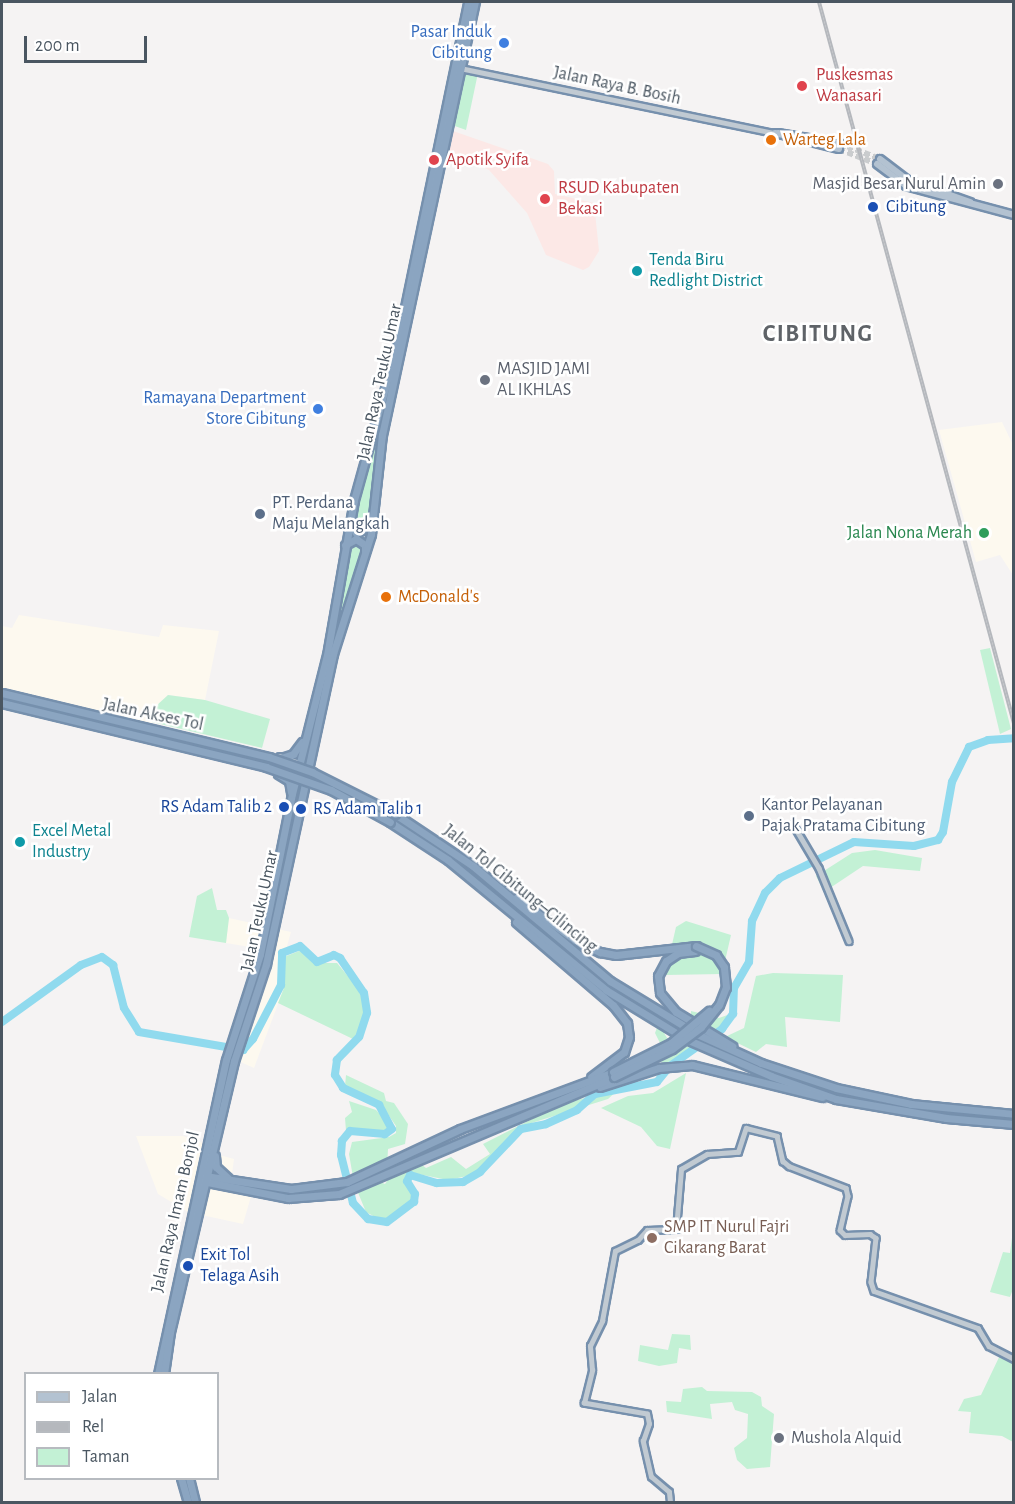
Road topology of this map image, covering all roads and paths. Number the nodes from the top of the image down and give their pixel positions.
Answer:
1 (468, 2) edge
2 (475, 2) edge
3 (458, 63) junction
4 (463, 70) junction
5 (775, 133) joint
6 (839, 146) tunnel mouth
7 (442, 149) junction
8 (878, 161) tunnel mouth
9 (1014, 215) edge
10 (426, 220) junction
11 (350, 521) junction
12 (370, 526) junction
13 (345, 545) junction
14 (365, 552) junction
15 (2, 694) edge
16 (2, 702) edge
17 (306, 735) junction
18 (281, 758) junction
19 (299, 764) junction
20 (308, 769) junction
21 (273, 772) junction
22 (296, 780) junction
23 (292, 794) junction
24 (793, 824) dead end
25 (473, 866) junction
26 (474, 880) junction
27 (277, 886) junction
28 (849, 941) dead end
29 (695, 949) junction
30 (699, 1032) junction
31 (230, 1060) junction
32 (615, 1077) junction
33 (562, 1093) junction
34 (836, 1099) junction
35 (1014, 1114) edge
36 (1014, 1124) edge
37 (216, 1139) junction
38 (203, 1178) junction
39 (234, 1186) junction
40 (198, 1215) junction
41 (1014, 1359) edge
42 (158, 1372) edge
43 (164, 1372) edge
44 (181, 1480) edge
45 (189, 1480) edge
46 (188, 1503) edge
47 (195, 1503) edge
48 (670, 1503) edge

1 - 3 highway, Jalan Raya Teuku Umar
2 - 4 highway, Jalan Raya Teuku Umar
3 - 4 street
3 - 7 highway, Jalan Raya Teuku Umar
4 - 5 street, Jalan Raya B. Bosih
4 - 7 highway, Jalan Raya Teuku Umar
5 - 6 main road
7 - 10 highway, Jalan Raya Teuku Umar
8 - 9 main road
10 - 11 highway, Jalan Raya Teuku Umar
10 - 12 highway, Jalan Raya Teuku Umar
11 - 12 highway
11 - 13 highway, Jalan Raya Teuku Umar
12 - 14 highway, Jalan Raya Teuku Umar
13 - 14 highway
13 - 17 highway, Jalan Raya Teuku Umar
14 - 20 highway, Jalan Raya Teuku Umar
15 - 18 main road, Jalan Akses Tol
15 - 25 highway, Jalan Tol Cibitung–Cilincing, bridge
16 - 21 main road, Jalan Akses Tol
16 - 26 highway, Jalan Tol Cibitung–Cilincing, bridge
17 - 18 highway
17 - 19 highway, Jalan Raya Teuku Umar
18 - 19 main road, Jalan Akses Tol
19 - 22 highway, Jalan Teuku Umar
20 - 22 highway
20 - 27 highway, Jalan Teuku Umar
21 - 22 main road, Jalan Akses Tol
21 - 23 highway
22 - 23 highway, Jalan Teuku Umar
23 - 27 highway, Jalan Teuku Umar
24 - 28 street
25 - 29 highway
25 - 30 highway, Jalan Tol Cibitung–Cilincing
26 - 33 highway
26 - 34 highway, Jalan Tol Cibitung–Cilincing
27 - 31 highway, Jalan Teuku Umar
29 - 30 highway
29 - 32 highway, bridge
30 - 35 highway
31 - 37 highway, Jalan Raya Imam Bonjol
31 - 38 highway, Jalan Raya Imam Bonjol
32 - 33 highway
32 - 34 highway
32 - 39 highway
33 - 39 highway
34 - 36 highway, Jalan Tol Cibitung–Cilincing
37 - 38 highway, Jalan Raya Imam Bonjol
37 - 39 highway
38 - 39 highway
38 - 40 highway, Jalan Raya Imam Bonjol
38 - 42 highway, Jalan Raya Imam Bonjol
39 - 40 highway
40 - 43 highway, Jalan Raya Imam Bonjol
41 - 48 street
44 - 46 highway
45 - 47 highway

